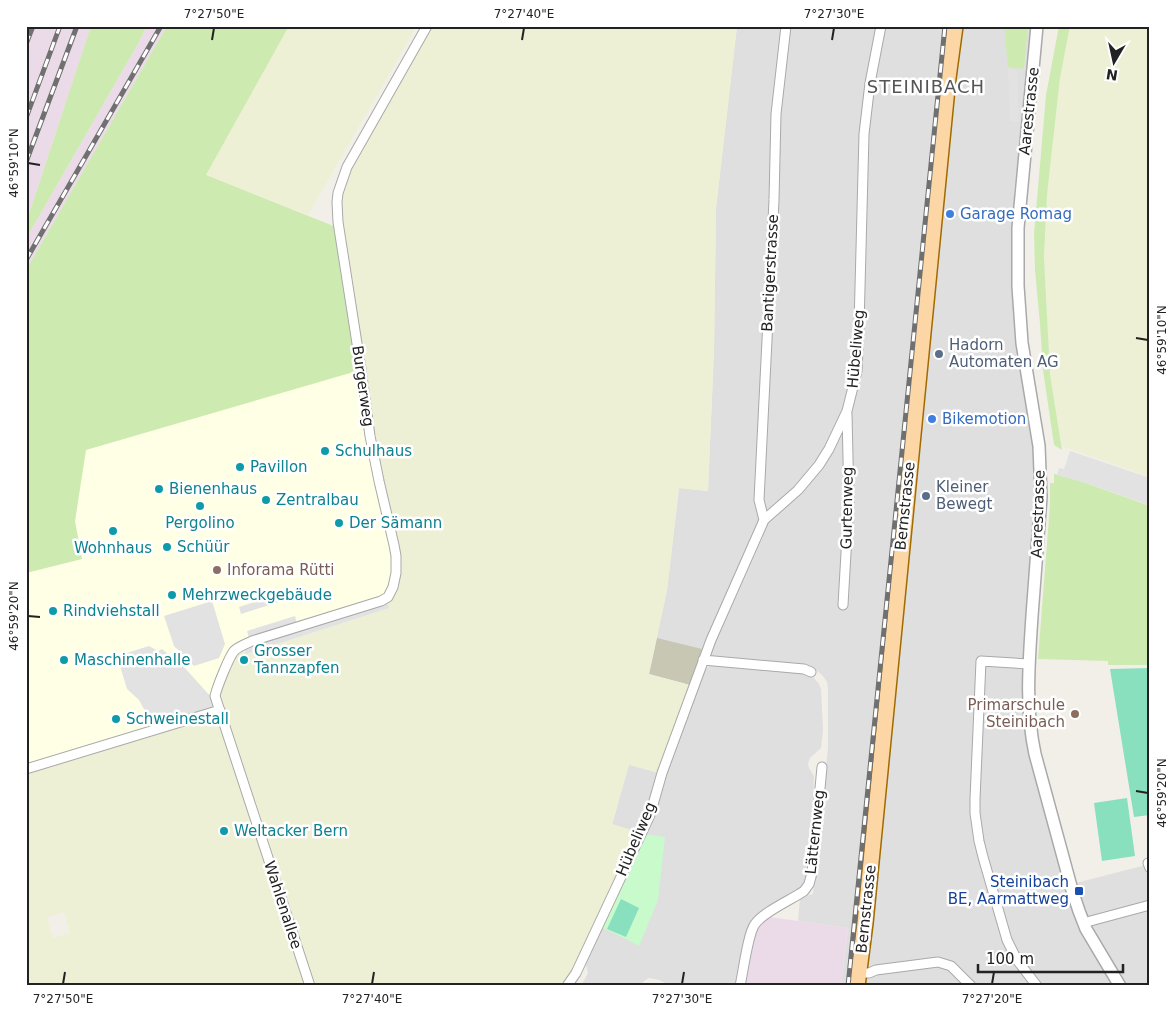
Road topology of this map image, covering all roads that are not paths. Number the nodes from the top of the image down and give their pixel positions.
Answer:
1 (427, 26) edge
2 (786, 26) edge
3 (881, 26) edge
4 (955, 26) edge
5 (1037, 26) edge
6 (847, 411) junction
7 (764, 520) junction
8 (843, 605) dead end
9 (703, 660) junction
10 (1029, 664) junction
11 (812, 672) dead end
12 (220, 710) junction
13 (822, 767) dead end
14 (26, 769) edge
15 (1150, 905) edge
16 (1084, 923) junction
17 (858, 979) edge
18 (310, 986) edge
19 (567, 986) edge
20 (740, 986) edge
21 (972, 986) edge
22 (1037, 986) edge
23 (1120, 986) edge

1 - 12 street, Burgerweg
2 - 7 street, Bantigerstrasse
3 - 6 street, Hübeliweg
4 - 17 main road, Bernstrasse
5 - 10 street, Aarestrasse
6 - 7 street, Hübeliweg
6 - 8 street, Gurtenweg
7 - 9 street, Hübeliweg
9 - 11 street
9 - 19 street, Hübeliweg
10 - 16 street, Aarestrasse
10 - 22 street
12 - 14 street
12 - 18 street, Wahlenallee
13 - 20 street, Lätternweg
15 - 16 street
16 - 23 street, Aarestrasse
17 - 21 street

